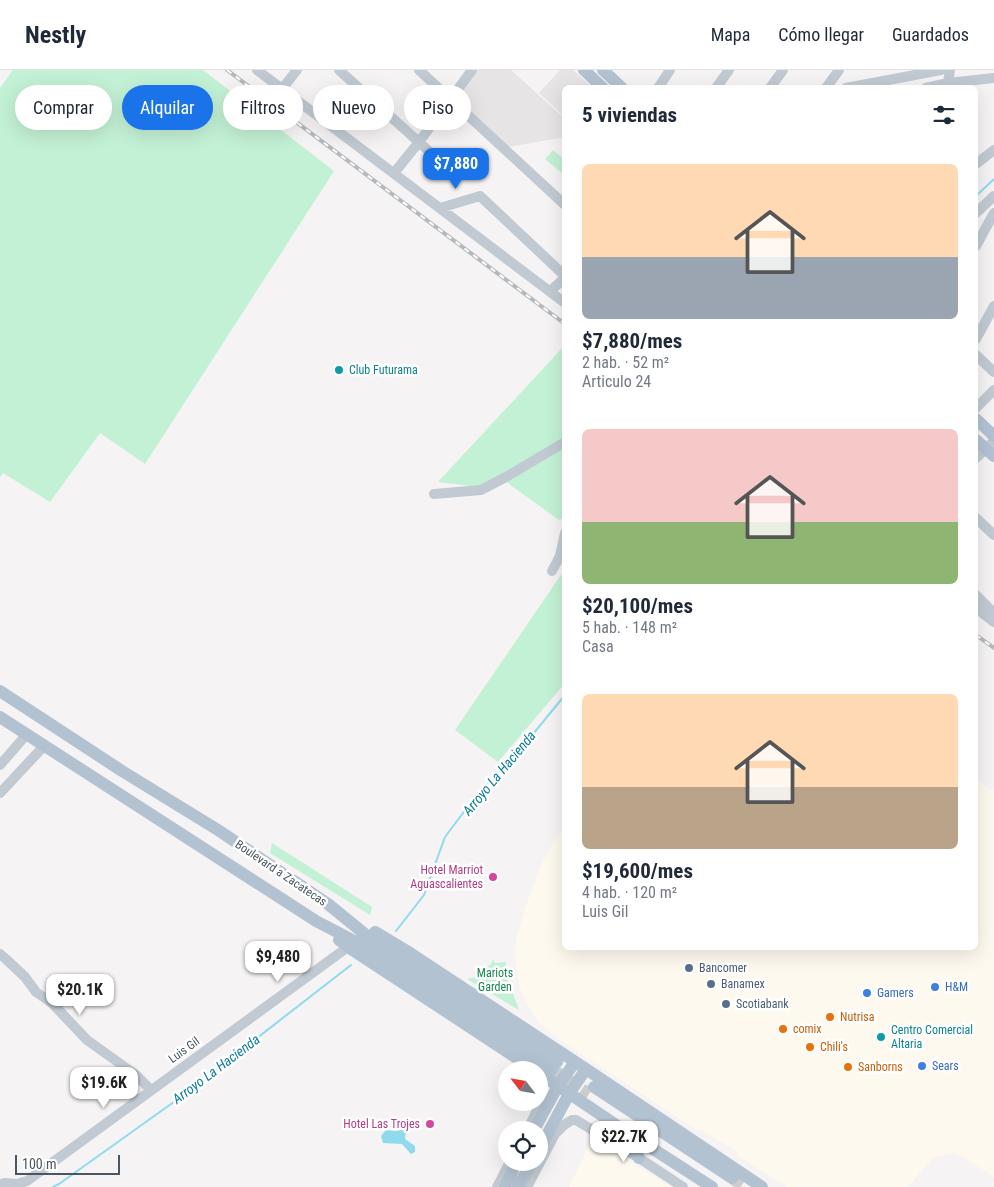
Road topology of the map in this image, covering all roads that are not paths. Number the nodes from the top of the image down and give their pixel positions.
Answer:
1 (257, 70) edge
2 (297, 70) edge
3 (339, 70) edge
4 (419, 70) edge
5 (472, 70) edge
6 (584, 70) edge
7 (604, 70) edge
8 (670, 70) edge
9 (729, 70) edge
10 (783, 70) edge
11 (839, 70) edge
12 (893, 70) edge
13 (941, 70) edge
14 (950, 70) edge
15 (994, 78) edge
16 (886, 80) junction
17 (948, 83) junction
18 (277, 85) edge
19 (285, 85) edge
20 (436, 85) edge
21 (461, 85) edge
22 (601, 85) edge
23 (619, 85) edge
24 (660, 85) edge
25 (718, 85) edge
26 (772, 85) edge
27 (828, 85) edge
28 (861, 85) edge
29 (939, 85) edge
30 (303, 105) edge
31 (471, 117) edge
32 (428, 130) edge
33 (419, 142) junction
34 (994, 150) edge
35 (978, 162) edge
36 (452, 172) dead end
37 (394, 174) junction
38 (994, 196) edge
39 (562, 201) edge
40 (440, 208) junction
41 (980, 210) edge
42 (994, 213) edge
43 (978, 242) edge
44 (562, 274) edge
45 (562, 280) edge
46 (550, 291) junction
47 (562, 301) edge
48 (994, 306) edge
49 (978, 335) edge
50 (978, 357) edge
51 (994, 372) edge
52 (994, 390) edge
53 (978, 406) edge
54 (978, 421) edge
55 (994, 436) edge
56 (562, 444) edge
57 (987, 446) edge
58 (978, 456) edge
59 (434, 494) dead end
60 (978, 520) edge
61 (994, 534) edge
62 (562, 547) edge
63 (552, 571) dead end
64 (978, 597) edge
65 (978, 610) edge
66 (994, 612) edge
67 (994, 622) edge
68 (0, 691) edge
69 (0, 717) edge
70 (27, 734) junction
71 (44, 746) junction
72 (0, 765) edge
73 (0, 793) edge
74 (328, 904) junction
75 (351, 944) junction
76 (0, 954) edge
77 (522, 1061) edge
78 (580, 1065) junction
79 (548, 1079) edge
80 (558, 1086) junction
81 (151, 1090) junction
82 (591, 1090) tunnel mouth
83 (569, 1094) junction
84 (539, 1121) edge
85 (619, 1127) junction
86 (548, 1133) edge
87 (639, 1158) junction
88 (505, 1171) edge
89 (512, 1171) edge
90 (527, 1171) edge
91 (730, 1181) tunnel mouth
92 (0, 1185) edge
93 (497, 1187) edge
94 (504, 1187) edge
95 (518, 1187) edge
96 (527, 1187) edge
97 (683, 1187) edge
98 (712, 1187) edge
99 (762, 1187) edge

1 - 18 street
2 - 19 street
3 - 33 street
4 - 20 street
5 - 21 street
6 - 22 main road
7 - 23 main road
8 - 24 street
9 - 25 street
10 - 26 street
11 - 27 street
12 - 16 street
13 - 16 street
14 - 17 street
15 - 17 street
16 - 28 street
17 - 29 street
30 - 37 street
31 - 39 street
32 - 33 street
33 - 36 street
33 - 37 street
34 - 35 street
37 - 40 street
38 - 41 street
40 - 44 street
40 - 46 street
41 - 42 street
42 - 43 street
45 - 46 street
46 - 47 street
48 - 49 street
50 - 51 street
52 - 53 street
54 - 55 main road
56 - 59 street
57 - 58 street
60 - 61 street
62 - 63 street
64 - 66 street
65 - 67 street
68 - 74 main road, Boulevard a Zacatecas
69 - 70 main road, Boulevard a Zacatecas
70 - 71 main road, Boulevard a Zacatecas
70 - 72 street
71 - 73 street
71 - 75 main road, Boulevard a Zacatecas
74 - 75 main road, Boulevard a Zacatecas
74 - 78 main road
75 - 77 main road
75 - 81 street, Luis Gil
76 - 81 street
78 - 80 main road
78 - 83 main road
78 - 99 main road
79 - 80 main road
80 - 83 main road
80 - 84 main road
81 - 92 street, Luis Gil
82 - 91 main road
83 - 85 main road
83 - 86 main road
85 - 87 main road
85 - 98 main road
87 - 96 street
87 - 97 street
88 - 93 street
89 - 94 main road
90 - 95 main road

